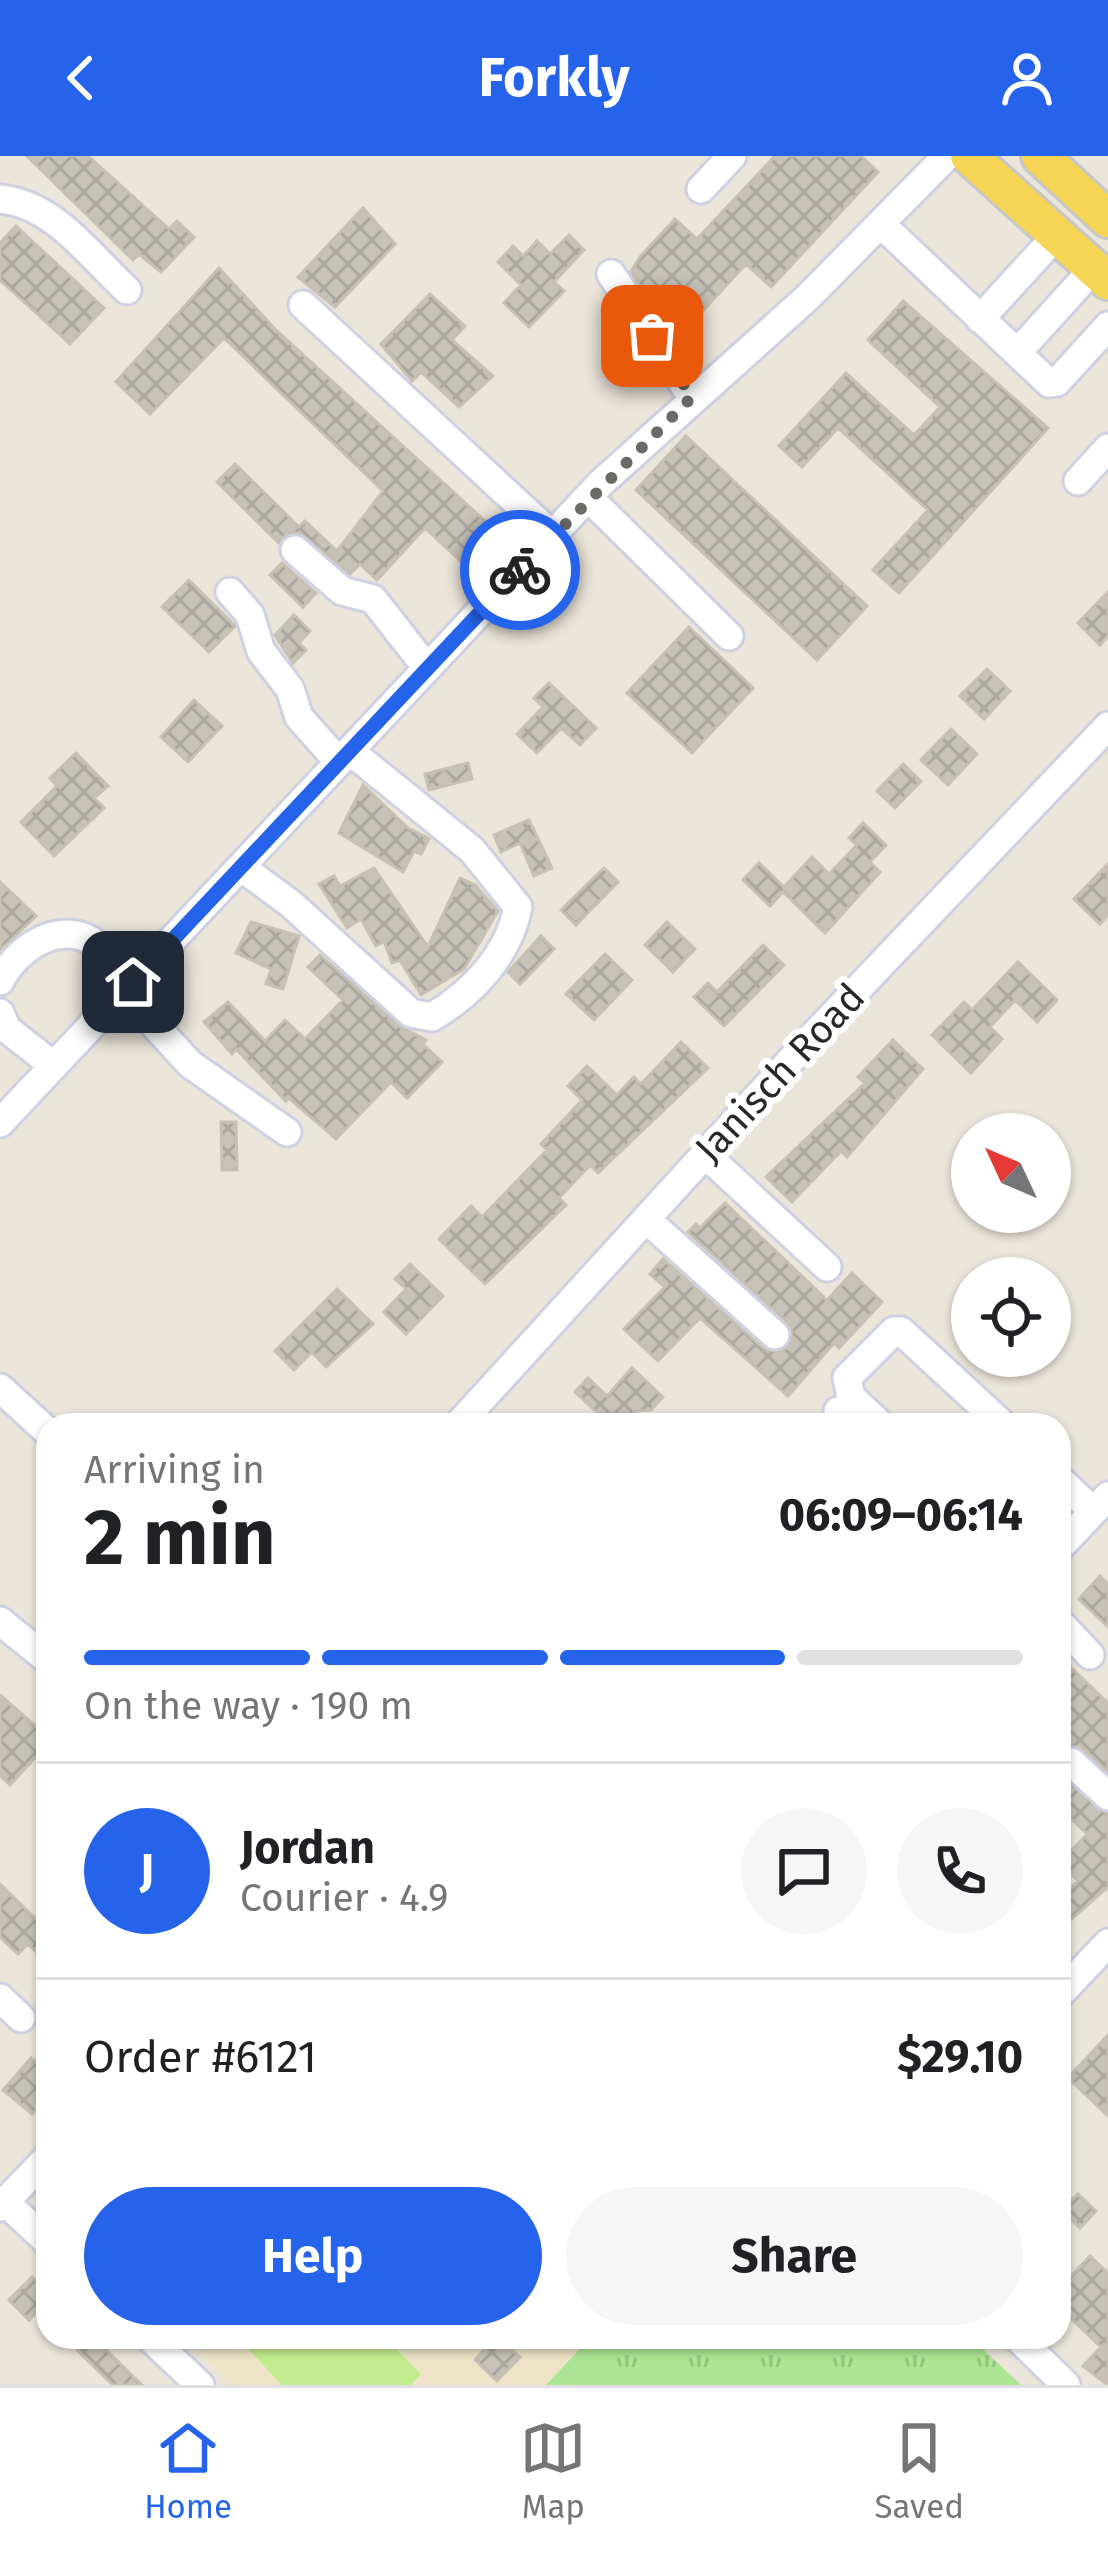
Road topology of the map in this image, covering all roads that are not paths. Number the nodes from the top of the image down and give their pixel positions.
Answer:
1 (732, 156) edge
2 (947, 156) edge
3 (970, 156) edge
4 (1040, 156) edge
5 (701, 189) dead end
6 (0, 199) edge
7 (1108, 219) edge
8 (882, 225) junction
9 (1057, 235) junction
10 (611, 274) dead end
11 (1101, 274) edge
12 (127, 290) dead end
13 (303, 305) dead end
14 (980, 319) junction
15 (1108, 326) edge
16 (1017, 353) junction
17 (692, 397) junction
18 (1108, 448) edge
19 (1078, 481) dead end
20 (588, 497) junction
21 (552, 535) junction
22 (295, 550) dead end
23 (230, 592) dead end
24 (729, 636) dead end
25 (427, 668) junction
26 (1108, 726) edge
27 (344, 756) junction
28 (241, 867) junction
29 (0, 980) edge
30 (129, 987) junction
31 (0, 1013) edge
32 (54, 1066) junction
33 (3, 1115) edge
34 (287, 1132) dead end
35 (705, 1154) junction
36 (646, 1219) junction
37 (827, 1267) dead end
38 (775, 1335) dead end
39 (0, 1388) edge
40 (469, 1413) edge
41 (870, 1413) edge
42 (991, 1413) edge
43 (36, 1421) edge
44 (1071, 1486) edge
45 (1100, 1503) edge
46 (1071, 1535) edge
47 (0, 1621) edge
48 (1071, 1635) edge
49 (36, 1650) edge
50 (1090, 1655) dead end
51 (1071, 1766) edge
52 (1108, 1796) edge
53 (1108, 1943) edge
54 (1071, 1978) edge
55 (36, 2170) edge
56 (3, 2204) edge
57 (36, 2232) edge
58 (162, 2349) edge
59 (1029, 2349) edge
60 (200, 2385) edge
61 (1066, 2385) edge

1 - 5 street
2 - 8 street
3 - 9 main road
4 - 7 main road
6 - 12 street
8 - 14 street
8 - 17 street
9 - 11 main road
9 - 14 street
10 - 17 street
11 - 16 street
13 - 21 street
14 - 16 street
15 - 16 street
17 - 20 street
18 - 19 street
20 - 21 street
20 - 24 street
21 - 25 street
22 - 25 street
23 - 27 street
25 - 27 street
26 - 35 street, Janisch Road
27 - 28 street
27 - 28 street
28 - 30 street
29 - 30 street
30 - 32 street
30 - 34 street
31 - 32 street
32 - 33 street
35 - 36 street, Janisch Road
35 - 37 street
36 - 38 street
36 - 40 street, Janisch Road
39 - 43 street
41 - 42 street
44 - 45 street
45 - 46 street
47 - 49 street
48 - 50 street
51 - 52 street
53 - 54 street
55 - 56 street
56 - 57 street
58 - 60 street
59 - 61 street

